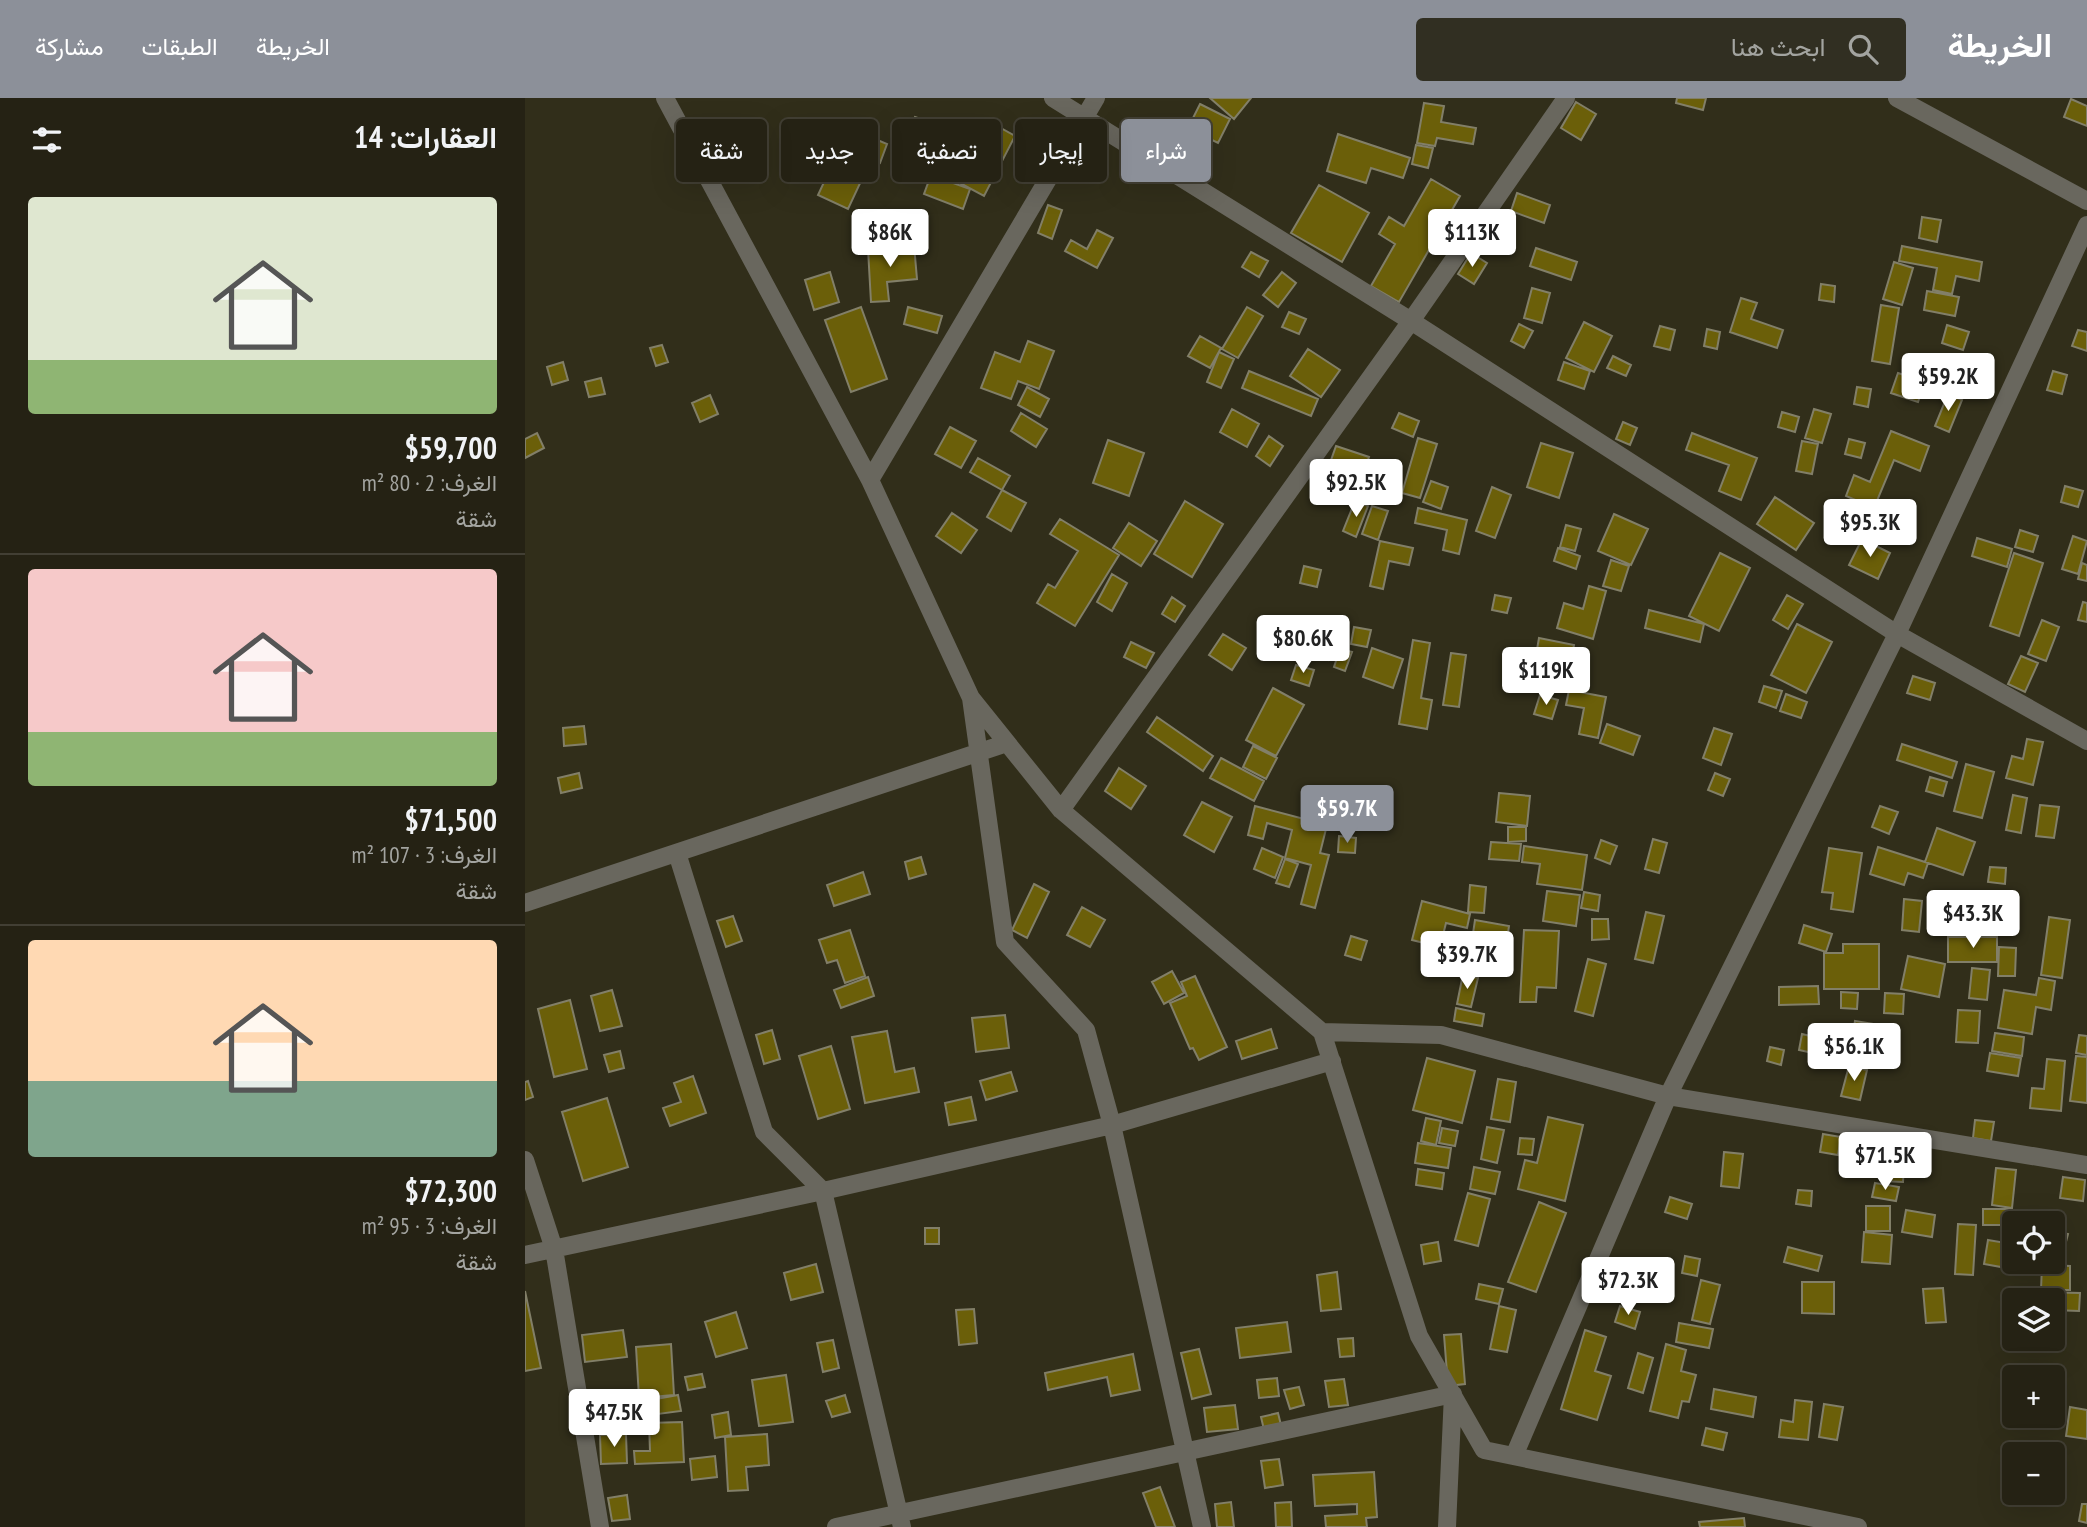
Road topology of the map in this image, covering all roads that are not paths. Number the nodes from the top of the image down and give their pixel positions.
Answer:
1 (665, 98) edge
2 (1053, 98) edge
3 (1096, 98) edge
4 (1566, 98) edge
5 (1897, 98) edge
6 (1084, 117) junction
7 (2087, 201) edge
8 (2087, 225) edge
9 (1411, 321) junction
10 (870, 480) junction
11 (1897, 634) junction
12 (971, 698) junction
13 (2087, 740) edge
14 (1007, 743) junction
15 (978, 753) junction
16 (1061, 810) junction
17 (677, 853) junction
18 (525, 903) edge
19 (1322, 1032) junction
20 (1332, 1061) junction
21 (1668, 1096) junction
22 (1112, 1125) junction
23 (525, 1160) edge
24 (2087, 1165) edge
25 (823, 1191) junction
26 (554, 1249) junction
27 (525, 1255) edge
28 (1453, 1394) junction
29 (1187, 1453) junction
30 (1514, 1456) junction
31 (901, 1520) edge
32 (600, 1527) edge
33 (836, 1527) edge
34 (1202, 1527) edge
35 (1447, 1527) edge
36 (1858, 1527) edge

1 - 10 street
2 - 6 street
3 - 6 street
4 - 9 street
5 - 7 street
6 - 9 street
6 - 10 street
8 - 11 street
9 - 11 street
9 - 16 street
10 - 12 street
11 - 13 street
11 - 21 street
12 - 14 street
12 - 15 street
14 - 15 street
14 - 16 street
15 - 17 street
15 - 22 street
16 - 19 street
17 - 18 street
17 - 25 street
19 - 20 street
19 - 21 street
20 - 22 street
20 - 28 street
21 - 24 street
21 - 30 street
22 - 25 street
22 - 29 street
23 - 26 street
25 - 26 street
25 - 31 street
26 - 27 street
26 - 32 street
28 - 29 street
28 - 30 street
28 - 35 street
29 - 31 street
29 - 34 street
30 - 36 street
31 - 33 street

